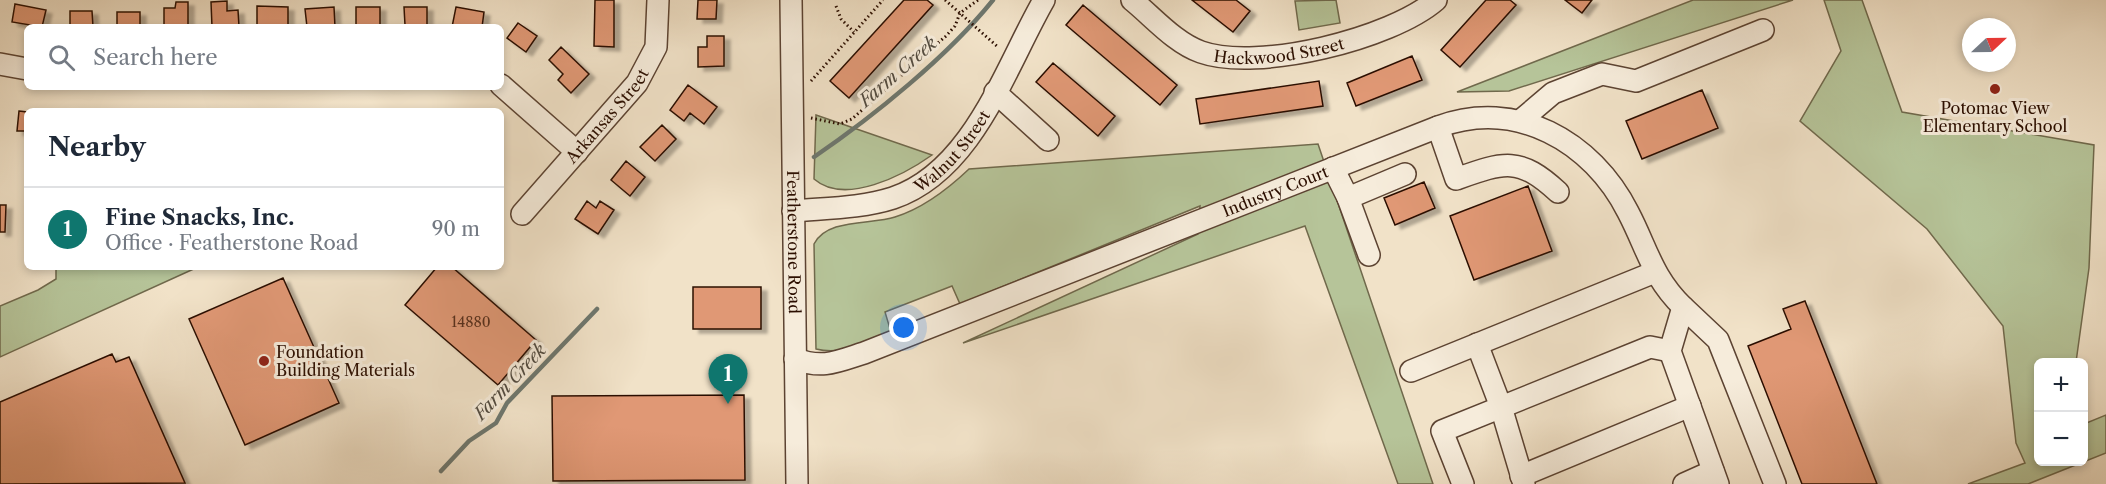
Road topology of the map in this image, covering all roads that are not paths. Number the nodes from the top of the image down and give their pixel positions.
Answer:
1 (658, 0) edge
2 (791, 0) edge
3 (1044, 0) edge
4 (1132, 0) edge
5 (1436, 0) edge
6 (1763, 30) dead end
7 (0, 64) edge
8 (24, 68) edge
9 (504, 88) edge
10 (995, 92) junction
11 (1520, 121) junction
12 (1438, 127) junction
13 (1048, 141) dead end
14 (577, 152) junction
15 (1334, 168) junction
16 (1405, 174) dead end
17 (1558, 192) dead end
18 (1348, 198) junction
19 (793, 211) junction
20 (522, 214) dead end
21 (1369, 255) dead end
22 (1655, 272) junction
23 (1683, 307) junction
24 (1477, 344) junction
25 (1670, 351) junction
26 (795, 359) junction
27 (1411, 370) dead end
28 (1690, 406) junction
29 (1501, 407) junction
30 (1716, 478) edge
31 (1522, 480) edge
32 (796, 484) edge
33 (1463, 484) edge
34 (1684, 484) edge
35 (1775, 484) edge

1 - 14 street, Arkansas Street
2 - 19 street, Featherstone Road
3 - 10 street, Walnut Street
4 - 5 street, Hackwood Street
6 - 11 street
7 - 8 street
9 - 14 street
10 - 13 street
10 - 19 street, Walnut Street
11 - 12 street, Industry Court
11 - 22 street, Industry Court
12 - 15 street, Industry Court
12 - 17 street
14 - 20 street, Arkansas Street
15 - 18 street
15 - 26 street, Industry Court
16 - 18 street
18 - 21 street
19 - 26 street, Featherstone Road
22 - 23 street, Industry Court
22 - 24 street
23 - 25 street
23 - 35 street, Industry Court
24 - 27 street
24 - 29 street
25 - 28 street
25 - 29 street
26 - 32 street, Featherstone Road
28 - 30 street
28 - 31 street
29 - 31 street
29 - 33 street
30 - 34 street

